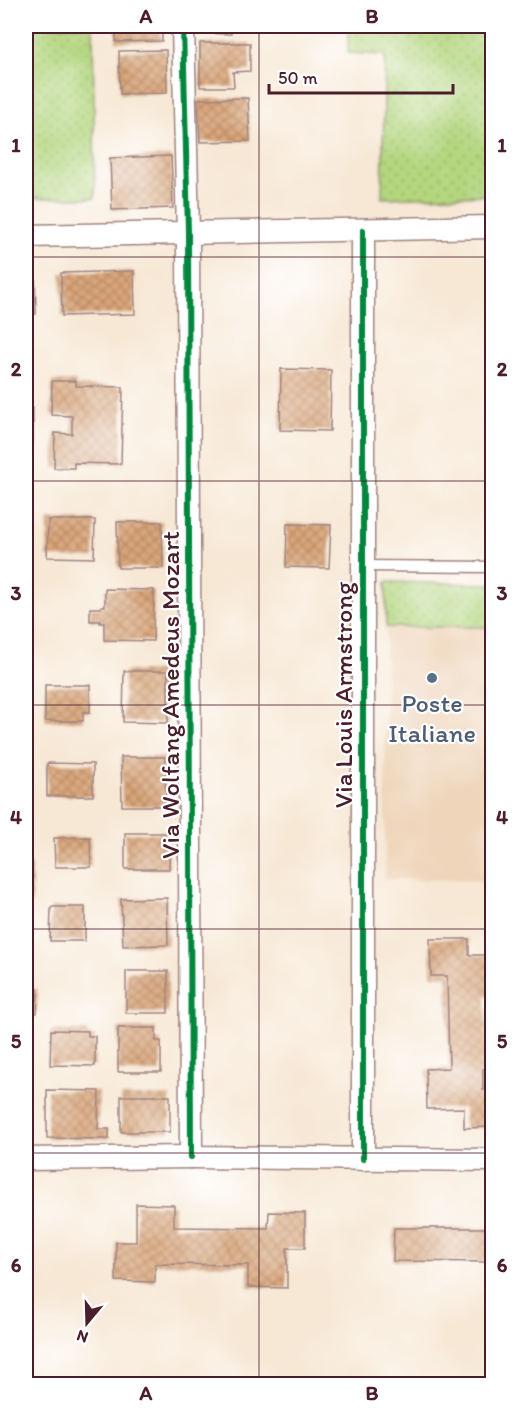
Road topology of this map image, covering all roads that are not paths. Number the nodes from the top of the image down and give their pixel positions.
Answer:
1 (183, 26) edge
2 (492, 227) edge
3 (363, 230) junction
4 (188, 232) junction
5 (26, 236) edge
6 (362, 566) junction
7 (492, 567) edge
8 (191, 1157) junction
9 (26, 1159) edge
10 (363, 1159) junction
11 (492, 1160) edge

1 - 4 street, Via Wolfang Amedeus Mozart
2 - 3 street
3 - 4 street
3 - 6 street, Via Louis Armstrong
4 - 5 street
4 - 8 street, Via Wolfang Amedeus Mozart
6 - 7 lane
6 - 10 street, Via Louis Armstrong
8 - 9 street
8 - 10 street
10 - 11 street

